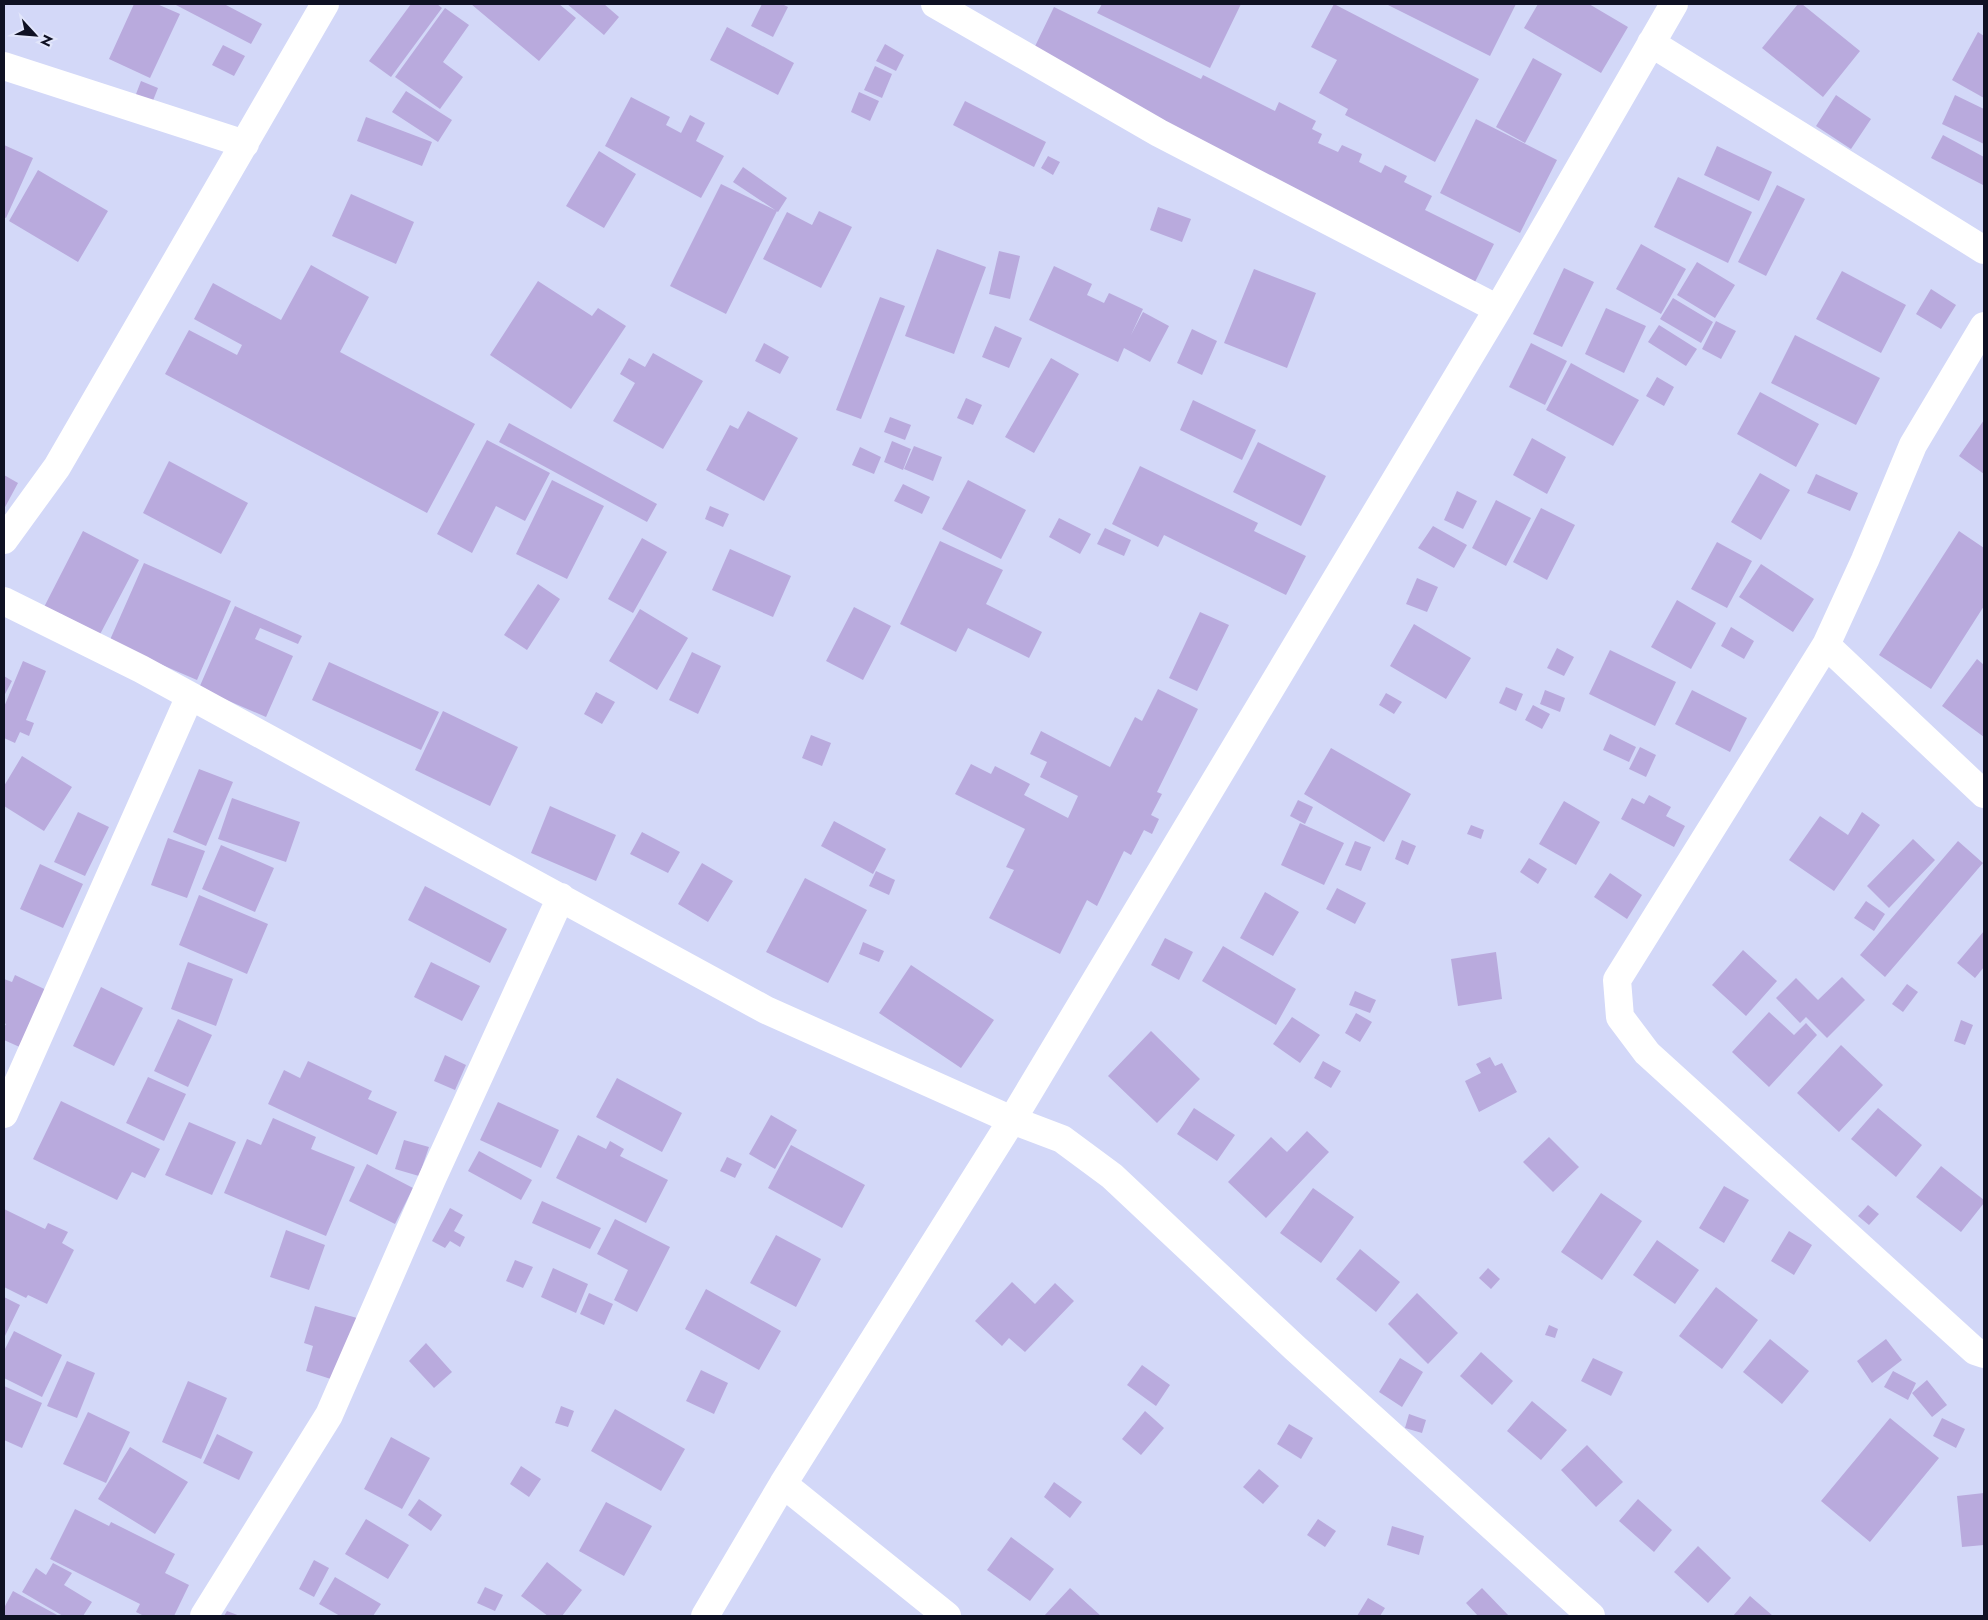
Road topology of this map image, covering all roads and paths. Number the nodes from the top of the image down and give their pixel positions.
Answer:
1 (325, 4) edge
2 (935, 4) edge
3 (1674, 4) edge
4 (1651, 43) junction
5 (4, 66) edge
6 (245, 144) junction
7 (1984, 250) edge
8 (1498, 309) junction
9 (1984, 326) edge
10 (4, 540) edge
11 (4, 601) edge
12 (1826, 645) junction
13 (190, 696) junction
14 (1984, 794) edge
15 (561, 897) junction
16 (4, 1114) edge
17 (1012, 1120) junction
18 (1984, 1354) edge
19 (784, 1484) junction
20 (204, 1616) edge
21 (705, 1616) edge
22 (947, 1616) edge
23 (1591, 1616) edge

1 - 6 street
2 - 8 street
3 - 4 street
4 - 7 street
4 - 8 street
5 - 6 street
6 - 10 street
8 - 17 street
9 - 12 street
11 - 13 street
12 - 14 street
12 - 18 street
13 - 15 street
13 - 16 street
15 - 17 street
15 - 20 street
17 - 19 street
17 - 23 street
19 - 21 street
19 - 22 street

